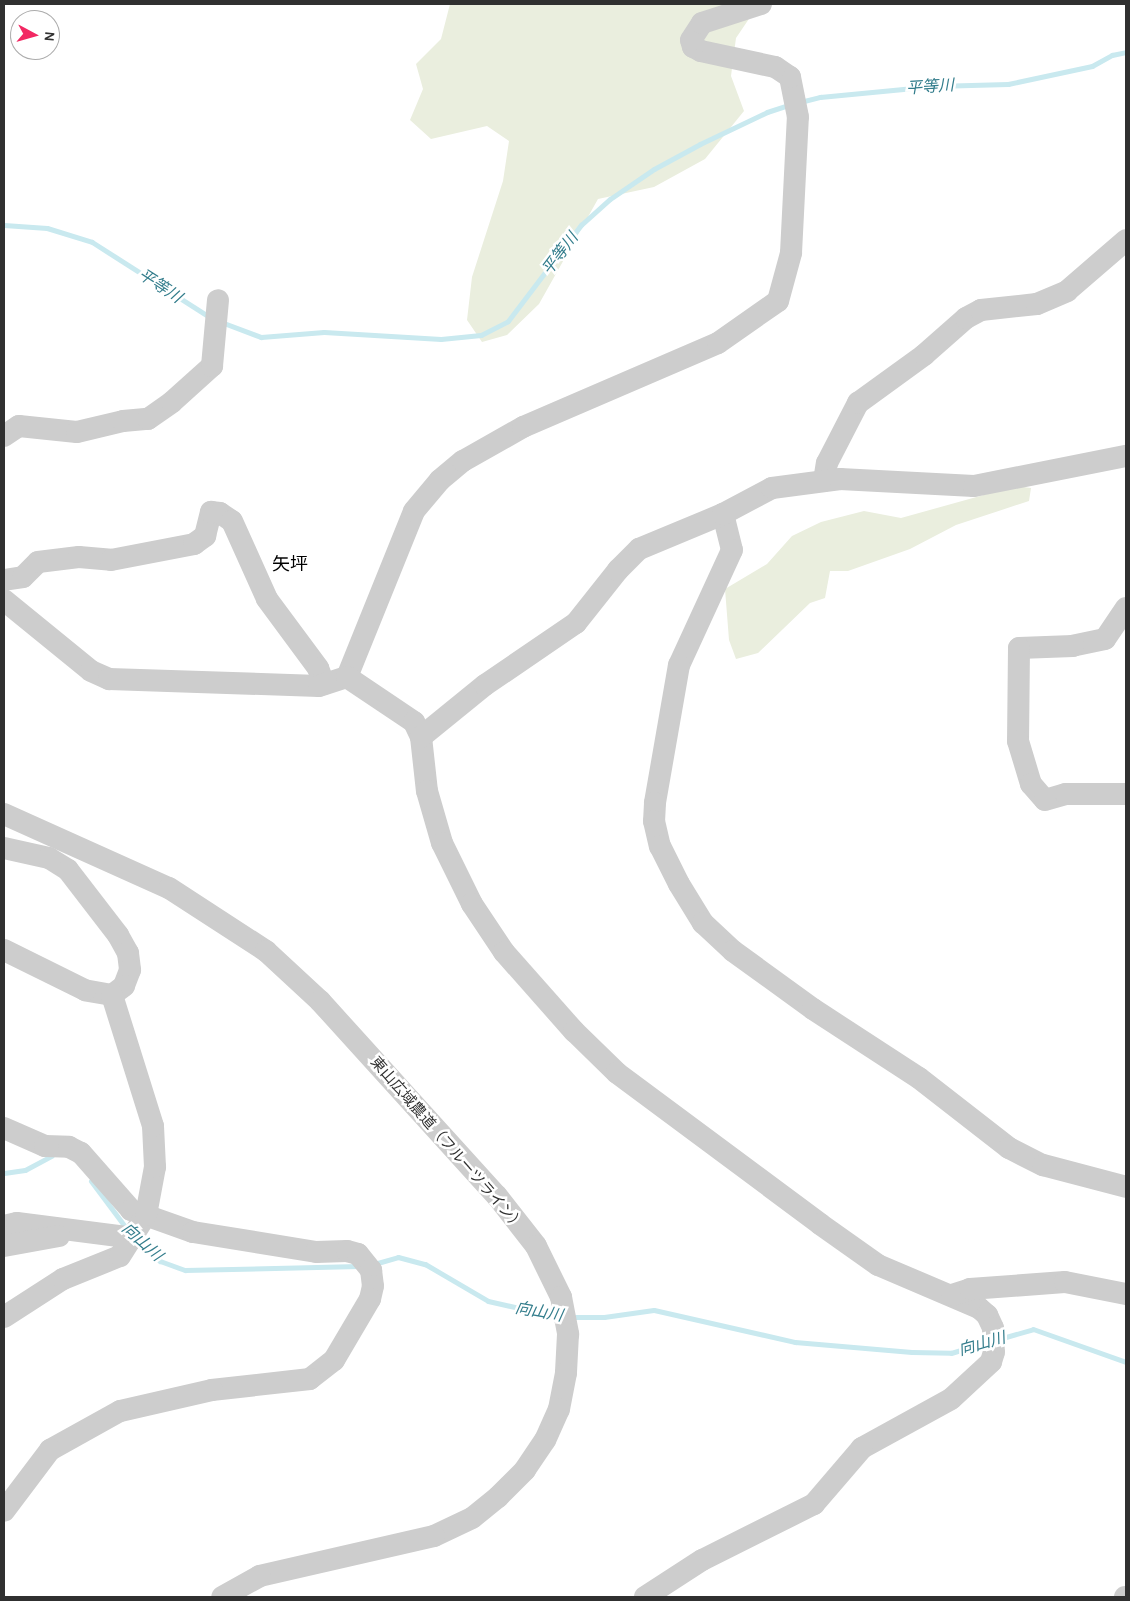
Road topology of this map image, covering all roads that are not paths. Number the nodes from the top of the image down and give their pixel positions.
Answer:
1 (743, 6) edge
2 (1126, 240) edge
3 (218, 304) dead end
4 (4, 436) edge
5 (1126, 456) edge
6 (824, 481) junction
7 (723, 514) junction
8 (4, 580) edge
9 (4, 600) edge
10 (1126, 608) edge
11 (347, 677) junction
12 (324, 684) junction
13 (421, 737) junction
14 (1126, 794) edge
15 (4, 814) edge
16 (4, 848) edge
17 (4, 950) edge
18 (112, 995) junction
19 (4, 1128) edge
20 (1126, 1187) edge
21 (146, 1216) junction
22 (4, 1226) edge
23 (85, 1231) junction
24 (134, 1238) junction
25 (4, 1246) edge
26 (1126, 1294) edge
27 (952, 1295) junction
28 (4, 1317) edge
29 (4, 1511) edge
30 (222, 1597) edge
31 (645, 1597) edge

1 - 11 street
2 - 6 street
3 - 4 street
5 - 6 street
6 - 7 street
7 - 13 street
7 - 20 street
8 - 12 street
9 - 12 street
10 - 14 street
11 - 12 street
11 - 13 street
13 - 27 street
15 - 30 street, 東山広域農道（フルーツライン）
16 - 18 street
17 - 18 street
18 - 21 street
19 - 21 street
21 - 24 street
21 - 29 street
22 - 23 street
23 - 24 street
23 - 25 street
24 - 28 street
26 - 27 street
27 - 31 street

